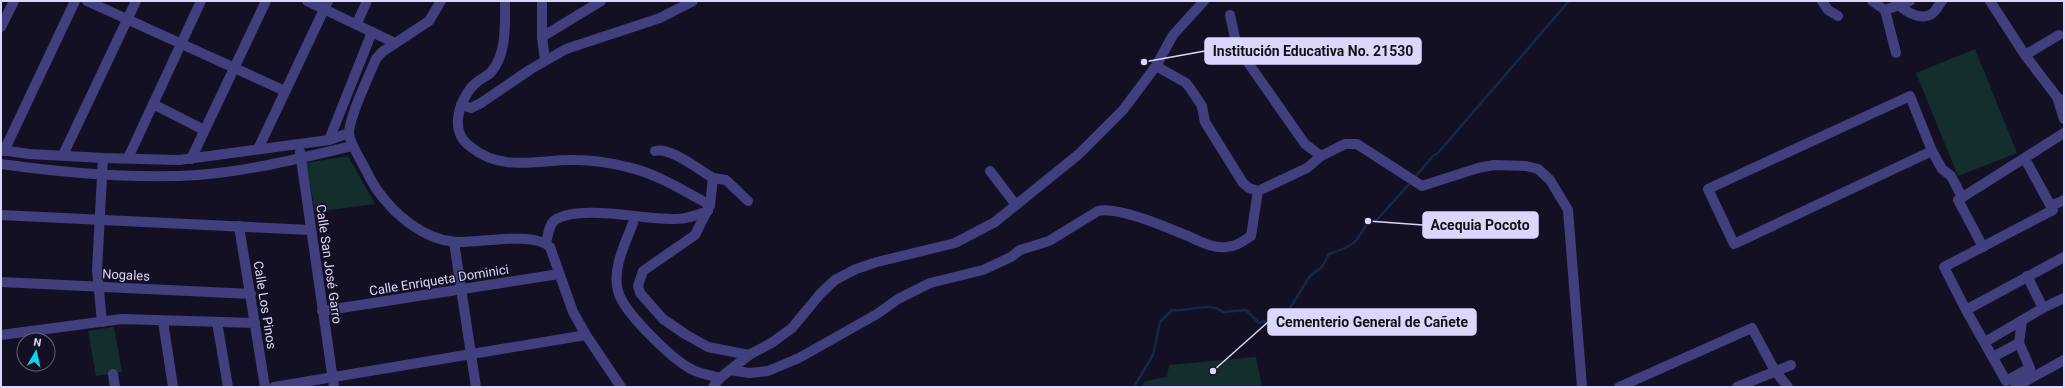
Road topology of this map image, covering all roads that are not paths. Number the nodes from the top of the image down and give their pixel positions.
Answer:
1 (14, 1) edge
2 (75, 1) edge
3 (87, 1) edge
4 (136, 1) edge
5 (201, 1) edge
6 (266, 1) edge
7 (307, 1) edge
8 (367, 1) edge
9 (441, 1) edge
10 (505, 1) edge
11 (542, 1) edge
12 (601, 1) edge
13 (693, 1) edge
14 (1204, 1) edge
15 (1822, 1) edge
16 (1872, 1) edge
17 (1910, 1) edge
18 (1942, 1) edge
19 (1990, 1) edge
20 (326, 5) edge
21 (1899, 5) junction
22 (1885, 10) junction
23 (1230, 15) dead end
24 (1838, 16) dead end
25 (127, 20) junction
26 (357, 23) junction
27 (1, 27) edge
28 (372, 32) junction
29 (2059, 35) dead end
30 (542, 37) junction
31 (395, 43) junction
32 (181, 44) junction
33 (1896, 53) dead end
34 (2025, 55) junction
35 (545, 60) junction
36 (1156, 66) junction
37 (233, 69) junction
38 (285, 91) junction
39 (2061, 100) edge
40 (153, 104) junction
41 (461, 105) junction
42 (2064, 117) edge
43 (204, 130) junction
44 (349, 132) junction
45 (2064, 133) edge
46 (329, 140) junction
47 (298, 144) junction
48 (352, 146) junction
49 (258, 149) junction
50 (3, 151) edge
51 (655, 151) dead end
52 (1932, 151) junction
53 (63, 155) junction
54 (1321, 156) junction
55 (103, 158) junction
56 (128, 158) junction
57 (301, 158) junction
58 (190, 159) junction
59 (2025, 159) junction
60 (1, 164) edge
61 (990, 171) dead end
62 (103, 173) junction
63 (713, 178) junction
64 (1258, 191) junction
65 (1962, 197) junction
66 (2064, 200) edge
67 (748, 201) dead end
68 (1016, 205) junction
69 (2051, 206) junction
70 (709, 208) junction
71 (1, 215) edge
72 (100, 219) junction
73 (633, 223) dead end
74 (239, 226) junction
75 (310, 230) junction
76 (454, 242) junction
77 (546, 243) junction
78 (1983, 247) junction
79 (2064, 257) edge
80 (559, 274) junction
81 (2028, 276) junction
82 (1, 282) edge
83 (98, 287) junction
84 (461, 289) junction
85 (251, 294) junction
86 (2064, 298) edge
87 (2043, 308) junction
88 (1966, 310) junction
89 (322, 311) junction
90 (163, 320) junction
91 (2022, 321) junction
92 (102, 322) junction
93 (217, 322) junction
94 (255, 323) junction
95 (586, 335) junction
96 (1, 336) edge
97 (1985, 342) junction
98 (2019, 343) junction
99 (471, 354) junction
100 (749, 355) junction
101 (1993, 357) junction
102 (2064, 360) edge
103 (1791, 365) dead end
104 (730, 370) junction
105 (1776, 370) junction
106 (113, 374) dead end
107 (717, 381) edge
108 (334, 382) edge
109 (115, 387) edge
110 (173, 387) edge
111 (228, 387) edge
112 (265, 387) edge
113 (274, 387) edge
114 (476, 387) edge
115 (621, 387) edge
116 (1582, 387) edge
117 (1619, 387) edge
118 (1737, 387) edge
119 (1788, 387) edge
120 (2015, 387) edge

1 - 27 street
2 - 50 street
3 - 25 street
4 - 25 street
5 - 32 street
6 - 37 street
7 - 20 street
8 - 26 street
9 - 31 street
10 - 41 street
11 - 30 street
12 - 30 street
13 - 35 street
14 - 36 street
15 - 24 street
16 - 22 street
17 - 21 street
18 - 21 street
19 - 34 street
20 - 26 street
20 - 38 street
21 - 22 street
22 - 33 street
23 - 54 street
25 - 32 street
25 - 53 street
26 - 28 street
28 - 31 street
28 - 46 street
29 - 34 street
30 - 35 street
31 - 44 street
32 - 37 street
32 - 40 street
34 - 39 street
35 - 41 street
36 - 64 street
36 - 68 street
37 - 38 street
37 - 43 street
38 - 49 street
39 - 42 street
40 - 43 street
40 - 56 street
41 - 70 street
43 - 58 street
44 - 46 street
44 - 48 street
45 - 59 street
46 - 47 street
47 - 49 street
47 - 57 street, Calle San José Garro
48 - 57 street
48 - 76 street
49 - 58 street
50 - 53 street
51 - 63 street
52 - 52 street
52 - 65 street
53 - 55 street
54 - 64 street
54 - 116 street
55 - 56 street
55 - 62 street
56 - 58 street
57 - 62 street
57 - 75 street, Calle San José Garro
59 - 65 street
59 - 69 street
60 - 62 street
61 - 68 street
62 - 72 street
63 - 67 street
63 - 70 street
64 - 104 street
65 - 78 street
66 - 69 street
68 - 100 street
69 - 78 street
70 - 77 street
70 - 100 street
71 - 72 street
72 - 74 street
72 - 83 street
73 - 107 street
74 - 75 street
74 - 85 street, Calle Los Pinos
75 - 89 street, Calle San José Garro
76 - 77 street
76 - 84 street
77 - 80 street
78 - 88 street
79 - 81 street
80 - 84 street, Calle Enriqueta Dominici
80 - 95 street
81 - 87 street
81 - 88 street
82 - 83 street, Nogales
83 - 85 street, Nogales
83 - 92 street
84 - 89 street, Calle Enriqueta Dominici
84 - 99 street
85 - 94 street, Calle Los Pinos
86 - 87 street
87 - 91 street
88 - 97 street
89 - 108 street, Calle San José Garro
90 - 92 street
90 - 93 street
90 - 110 street
91 - 97 street
91 - 98 street
92 - 96 street
93 - 94 street
93 - 111 street
94 - 112 street, Calle Los Pinos
95 - 99 street
95 - 115 street
97 - 101 street
98 - 101 street
98 - 101 street
99 - 108 street
99 - 114 street
100 - 104 street
102 - 120 street
103 - 105 street
104 - 107 street
105 - 117 street
105 - 118 street
105 - 119 street
106 - 109 street
108 - 113 street

